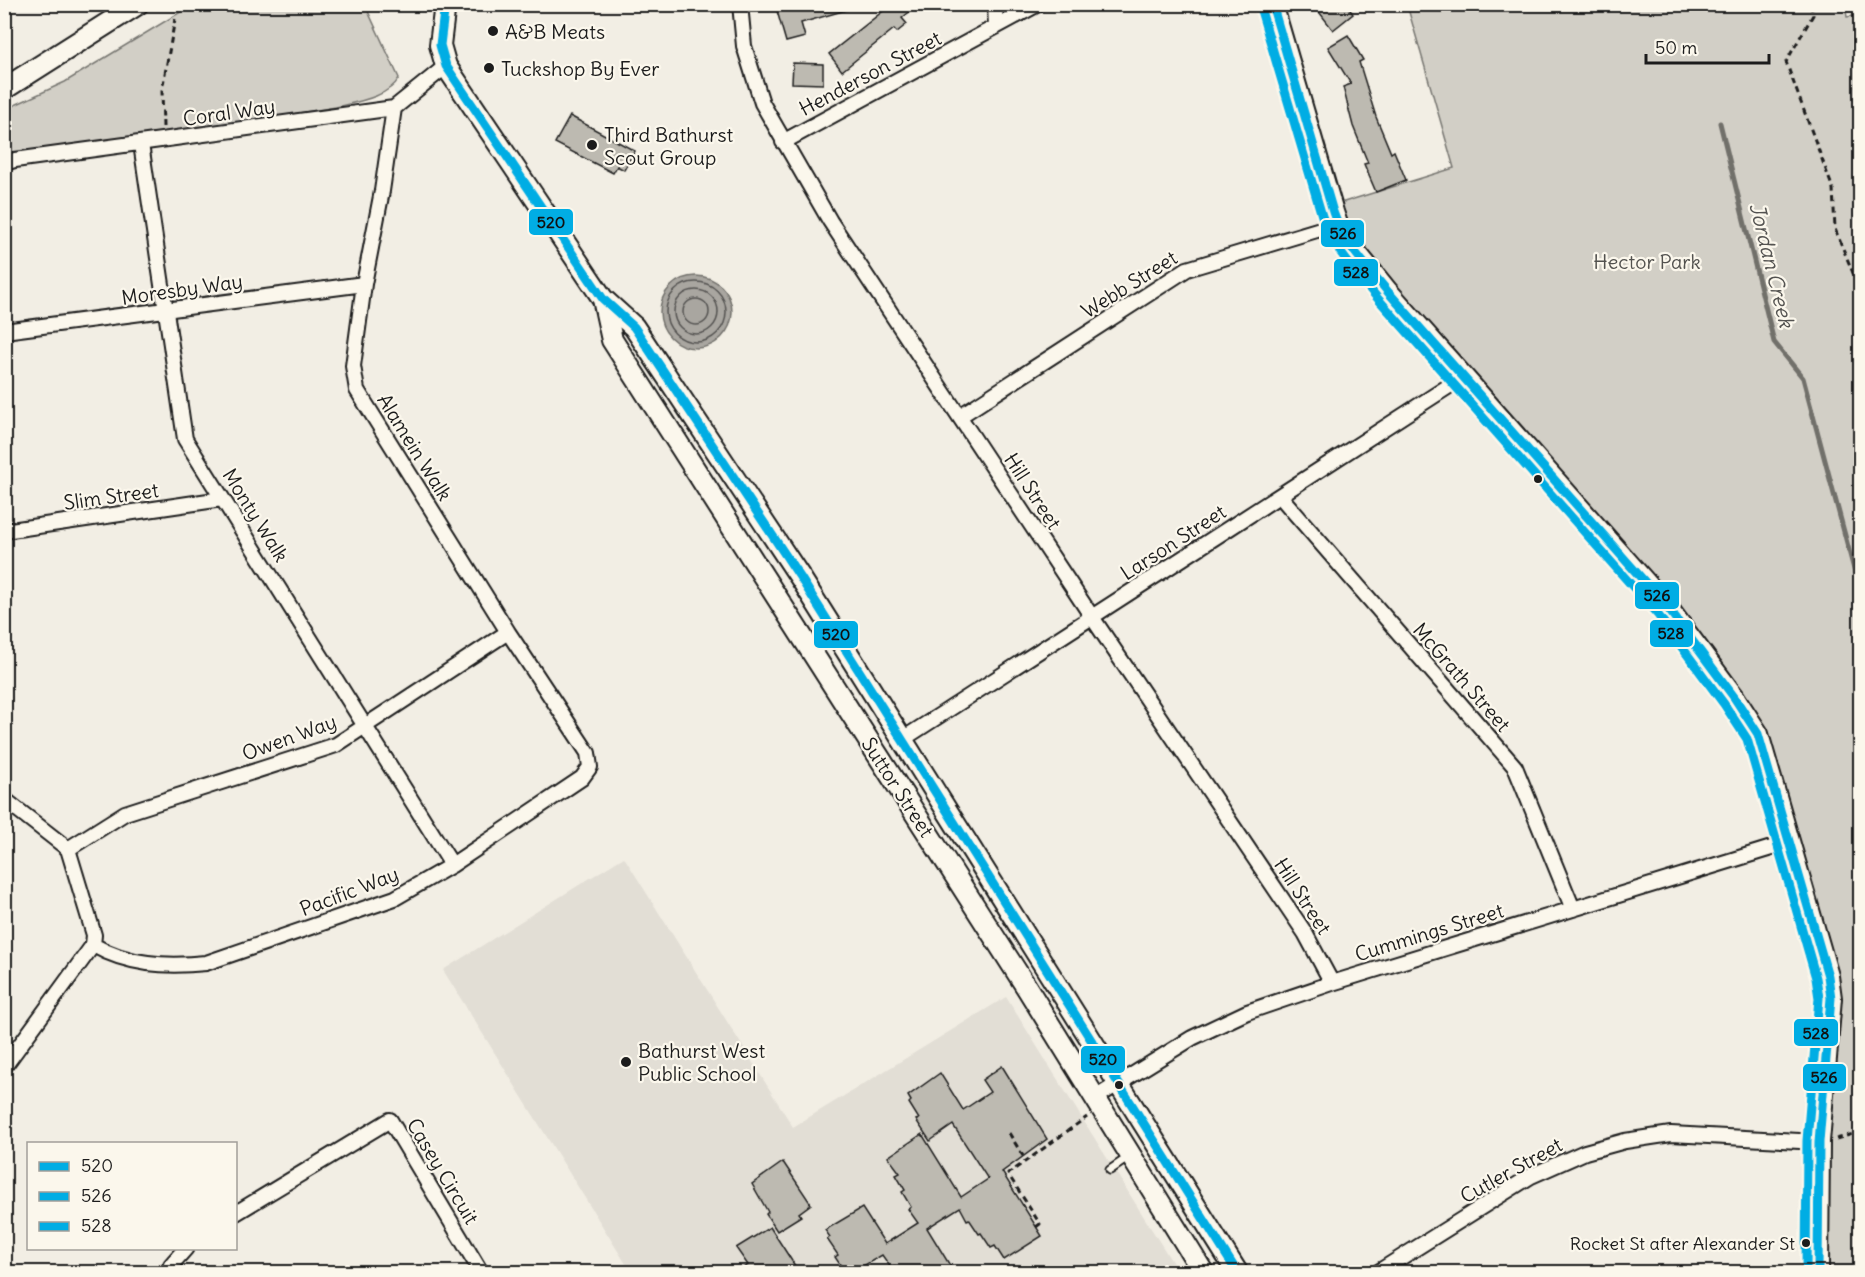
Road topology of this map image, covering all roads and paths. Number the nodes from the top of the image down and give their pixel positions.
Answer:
1 (138, 4) edge
2 (445, 4) edge
3 (458, 4) edge
4 (740, 4) edge
5 (994, 4) edge
6 (1038, 4) edge
7 (1272, 4) edge
8 (1811, 4) edge
9 (175, 19) dead end
10 (996, 27) junction
11 (446, 66) junction
12 (4, 89) edge
13 (394, 108) junction
14 (163, 141) junction
15 (783, 142) junction
16 (141, 144) junction
17 (4, 163) edge
18 (1337, 224) junction
19 (364, 284) junction
20 (1860, 290) edge
21 (603, 299) junction
22 (166, 311) junction
23 (4, 332) edge
24 (1463, 377) junction
25 (960, 416) junction
26 (1280, 496) junction
27 (222, 499) junction
28 (4, 531) edge
29 (1092, 617) junction
30 (508, 632) junction
31 (365, 726) junction
32 (903, 739) junction
33 (590, 767) joint
34 (4, 799) edge
35 (1791, 842) junction
36 (68, 849) junction
37 (452, 865) junction
38 (1573, 909) junction
39 (93, 945) junction
40 (1332, 983) junction
41 (4, 1067) edge
42 (1119, 1084) junction
43 (1092, 1107) junction
44 (1860, 1132) edge
45 (1009, 1133) dead end
46 (1819, 1142) junction
47 (1131, 1156) junction
48 (1026, 1161) junction
49 (1110, 1170) dead end
50 (237, 1212) edge
51 (1036, 1227) dead end
52 (184, 1250) edge
53 (168, 1272) edge
54 (481, 1272) edge
55 (1203, 1272) edge
56 (1237, 1272) edge
57 (1378, 1272) edge
58 (1818, 1272) edge

1 - 12 main road
2 - 11 main road, Suttor Street
3 - 11 main road
4 - 15 street, Hill Street
5 - 10 street
6 - 10 street, Henderson Street
7 - 18 main road
8 - 20 path
9 - 14 path
10 - 15 street, Henderson Street
11 - 13 street
11 - 21 main road, Suttor Street
13 - 14 street, Coral Way
13 - 19 street, Alamein Walk
14 - 16 street, Coral Way
15 - 25 street, Hill Street
16 - 17 street, Coral Way
16 - 22 street, Monty Walk
18 - 24 main road
18 - 25 street, Webb Street
19 - 22 street, Moresby Way
19 - 30 street, Alamein Walk
21 - 32 main road, Suttor Street
21 - 43 main road, Suttor Street
22 - 23 street, Moresby Way
22 - 27 street, Monty Walk
24 - 26 street, Larson Street
24 - 35 main road
25 - 29 street, Hill Street
26 - 29 street, Larson Street
26 - 38 street, McGrath Street
27 - 28 street, Slim Street
27 - 31 street, Monty Walk
29 - 32 street, Larson Street
29 - 40 street, Hill Street
30 - 31 street, Owen Way
30 - 33 street, Alamein Walk
31 - 36 street, Owen Way
31 - 37 street, Monty Walk
32 - 42 main road, Suttor Street
33 - 37 street, Pacific Way
34 - 36 street
35 - 38 street, Cummings Street
35 - 46 main road
36 - 39 street
37 - 39 street, Pacific Way
38 - 40 street, Cummings Street
39 - 41 street
40 - 42 street, Cummings Street
42 - 43 street, Cummings Street
42 - 56 main road, Suttor Street
43 - 47 main road, Suttor Street
43 - 48 path
44 - 46 path
45 - 48 path
46 - 57 street, Cutler Street
46 - 58 main road
47 - 49 lane
47 - 55 main road, Suttor Street
48 - 51 path
50 - 54 street, Casey Circuit
52 - 53 street

